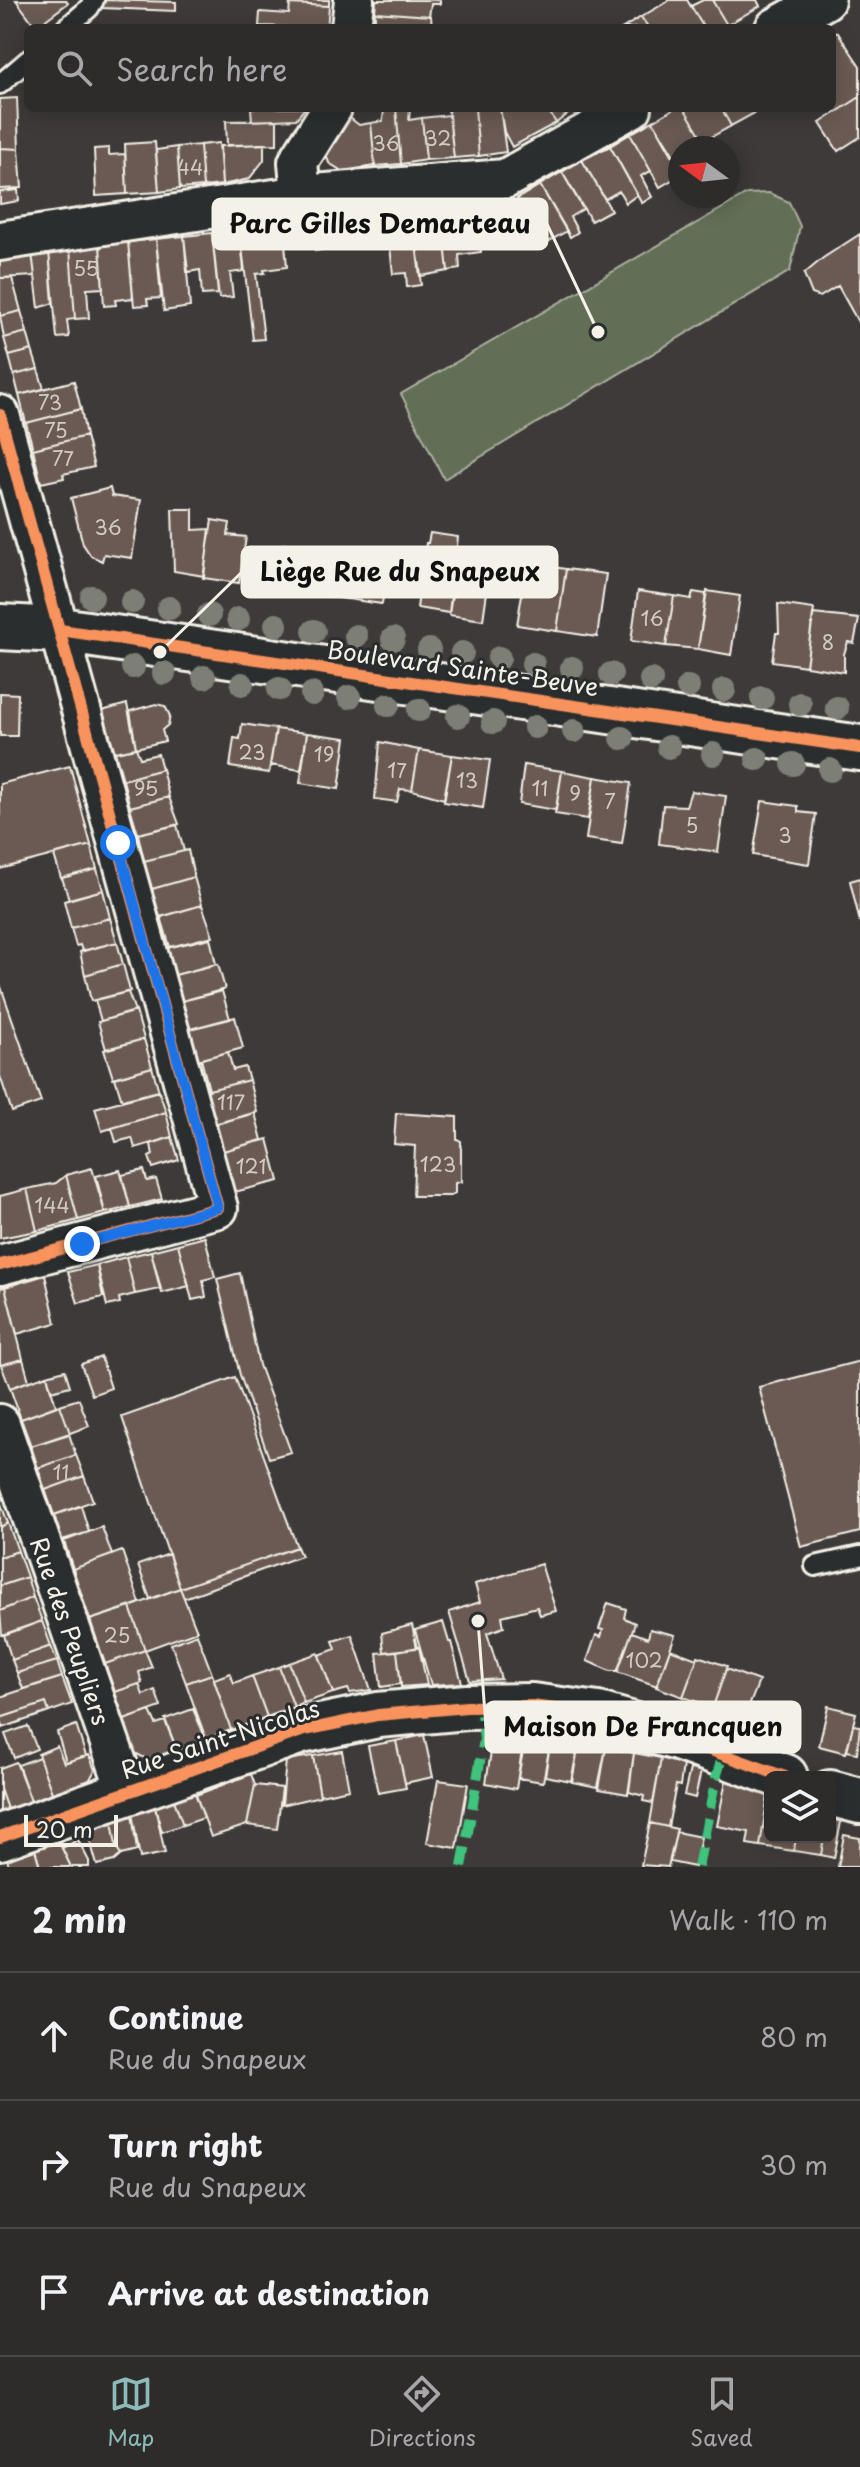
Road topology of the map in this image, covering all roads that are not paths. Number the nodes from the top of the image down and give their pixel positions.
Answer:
1 (94, 0) edge
2 (354, 0) edge
3 (825, 0) edge
4 (71, 24) edge
5 (351, 24) edge
6 (782, 24) edge
7 (24, 63) edge
8 (0, 84) edge
9 (329, 112) edge
10 (625, 112) edge
11 (301, 195) junction
12 (0, 241) edge
13 (0, 415) edge
14 (0, 627) edge
15 (60, 630) junction
16 (860, 748) edge
17 (0, 1265) edge
18 (0, 1424) edge
19 (860, 1556) edge
20 (815, 1566) dead end
21 (768, 1771) edge
22 (127, 1792) junction
23 (836, 1795) edge
24 (860, 1801) edge
25 (0, 1837) edge

1 - 4 lane
2 - 5 street
3 - 6 street
7 - 8 lane
9 - 11 street
10 - 11 street
11 - 12 street
13 - 15 street
14 - 15 street, Boulevard Sainte-Beuve
15 - 16 street, Boulevard Sainte-Beuve
15 - 17 street
18 - 22 street, Rue des Peupliers
19 - 20 lane
21 - 22 street, Rue Saint-Nicolas
22 - 25 street, Rue Saint-Nicolas
23 - 24 street

